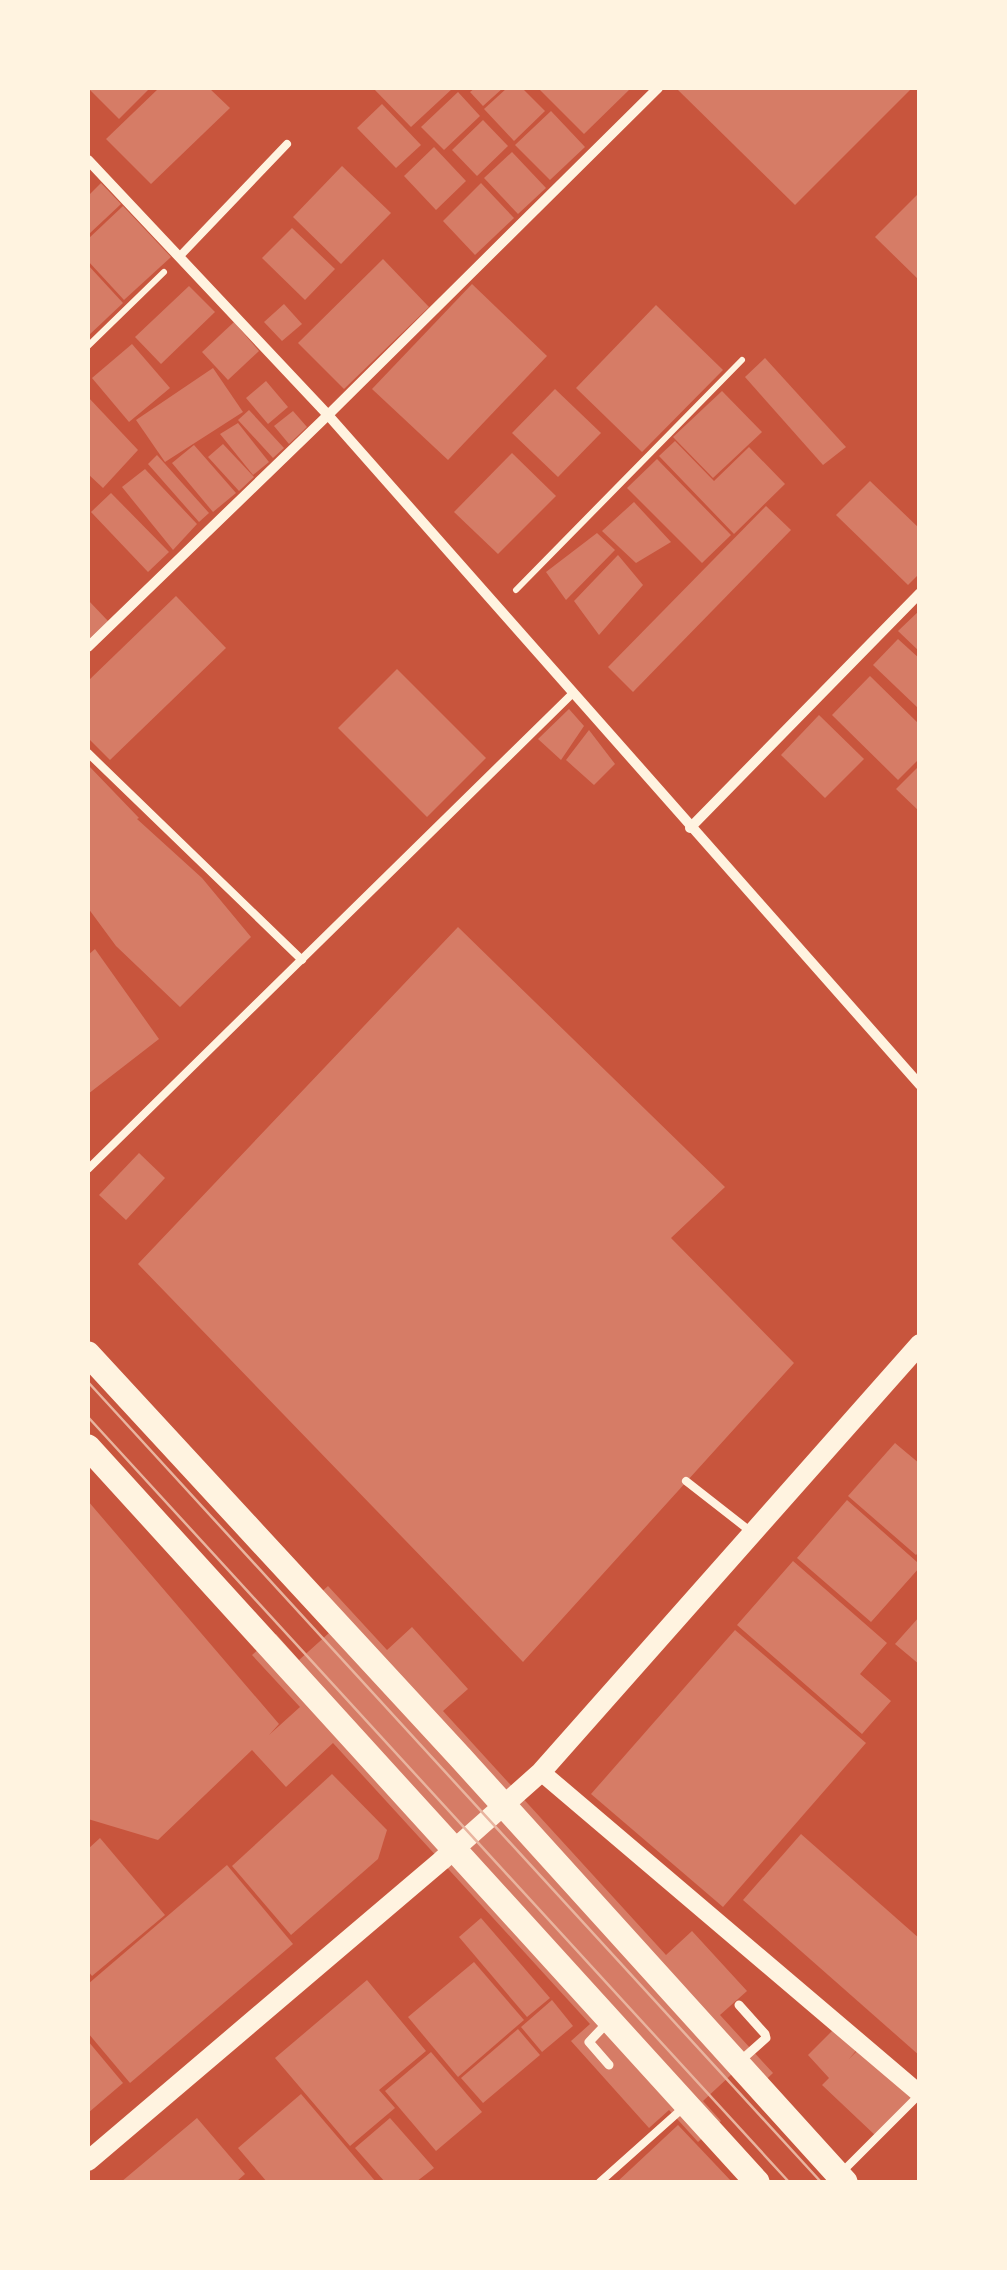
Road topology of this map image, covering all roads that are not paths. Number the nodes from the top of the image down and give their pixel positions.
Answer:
1 (658, 88) edge
2 (287, 144) dead end
3 (88, 160) edge
4 (179, 257) junction
5 (328, 415) junction
6 (920, 593) edge
7 (88, 647) edge
8 (572, 694) junction
9 (88, 752) edge
10 (690, 828) junction
11 (302, 960) junction
12 (920, 1085) edge
13 (88, 1168) edge
14 (920, 1344) edge
15 (88, 1354) edge
16 (88, 1447) edge
17 (686, 1481) dead end
18 (754, 1533) junction
19 (541, 1772) junction
20 (503, 1806) junction
21 (453, 1850) junction
22 (739, 2006) dead end
23 (609, 2021) junction
24 (737, 2064) junction
25 (609, 2065) dead end
26 (920, 2094) edge
27 (686, 2104) junction
28 (88, 2161) edge
29 (842, 2179) edge
30 (600, 2182) edge
31 (757, 2182) edge

1 - 5 street
2 - 4 lane
3 - 4 street
4 - 5 street
5 - 7 street
5 - 8 street
6 - 10 street
8 - 10 street
8 - 11 lane
9 - 11 lane
10 - 12 street
11 - 13 lane
14 - 18 main road
15 - 20 main road
16 - 21 main road
17 - 18 lane
18 - 19 main road
19 - 20 main road
19 - 26 street
20 - 21 main road
20 - 24 main road
21 - 23 main road
21 - 28 main road
22 - 24 street
23 - 25 street
23 - 27 main road
24 - 29 main road
26 - 29 lane
27 - 30 lane
27 - 31 main road

